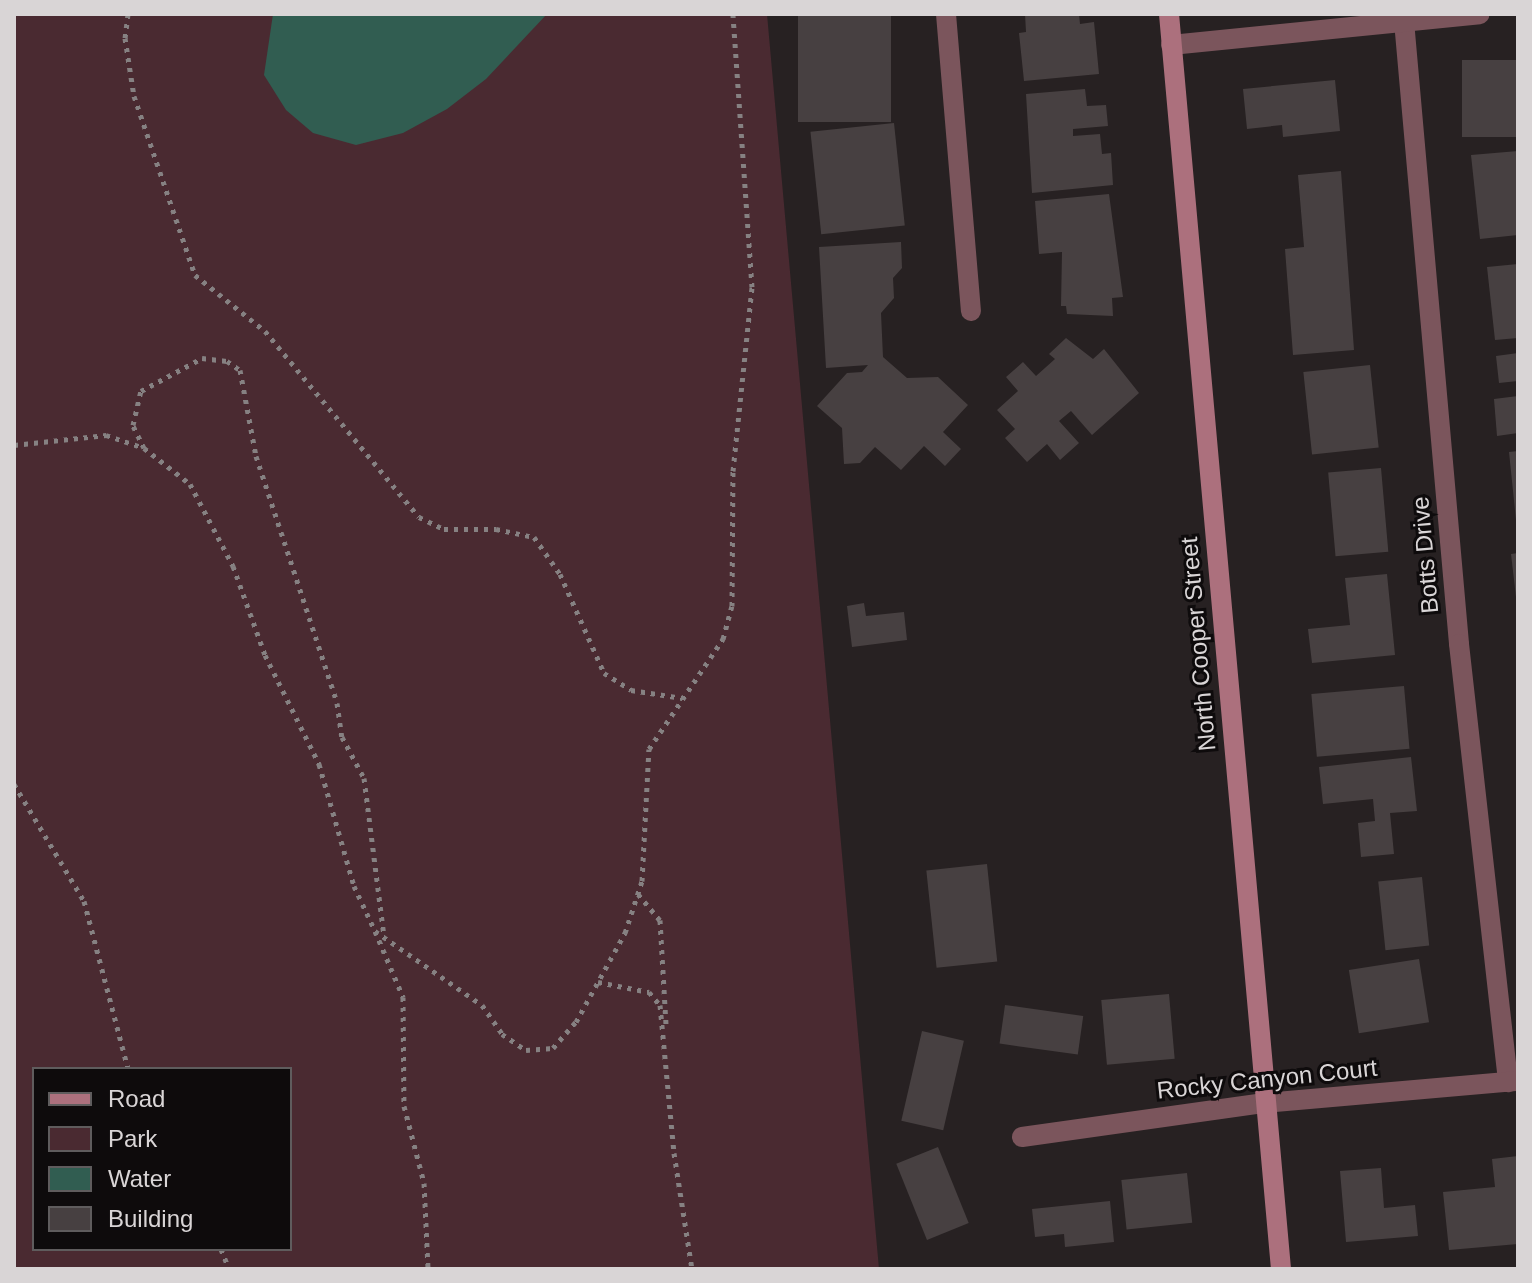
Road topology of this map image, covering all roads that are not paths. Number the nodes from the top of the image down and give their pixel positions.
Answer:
1 (946, 14) edge
2 (1169, 14) edge
3 (1479, 14) edge
4 (1404, 21) junction
5 (1171, 45) junction
6 (971, 311) dead end
7 (1513, 1081) edge
8 (1265, 1103) junction
9 (1022, 1137) dead end
10 (1281, 1269) edge

1 - 6 street
2 - 5 main road, North Cooper Street
3 - 4 street
4 - 5 street
4 - 7 street, Botts Drive
5 - 8 main road, North Cooper Street
7 - 8 street, Rocky Canyon Court
8 - 9 street, Rocky Canyon Court
8 - 10 main road, North Cooper Street

